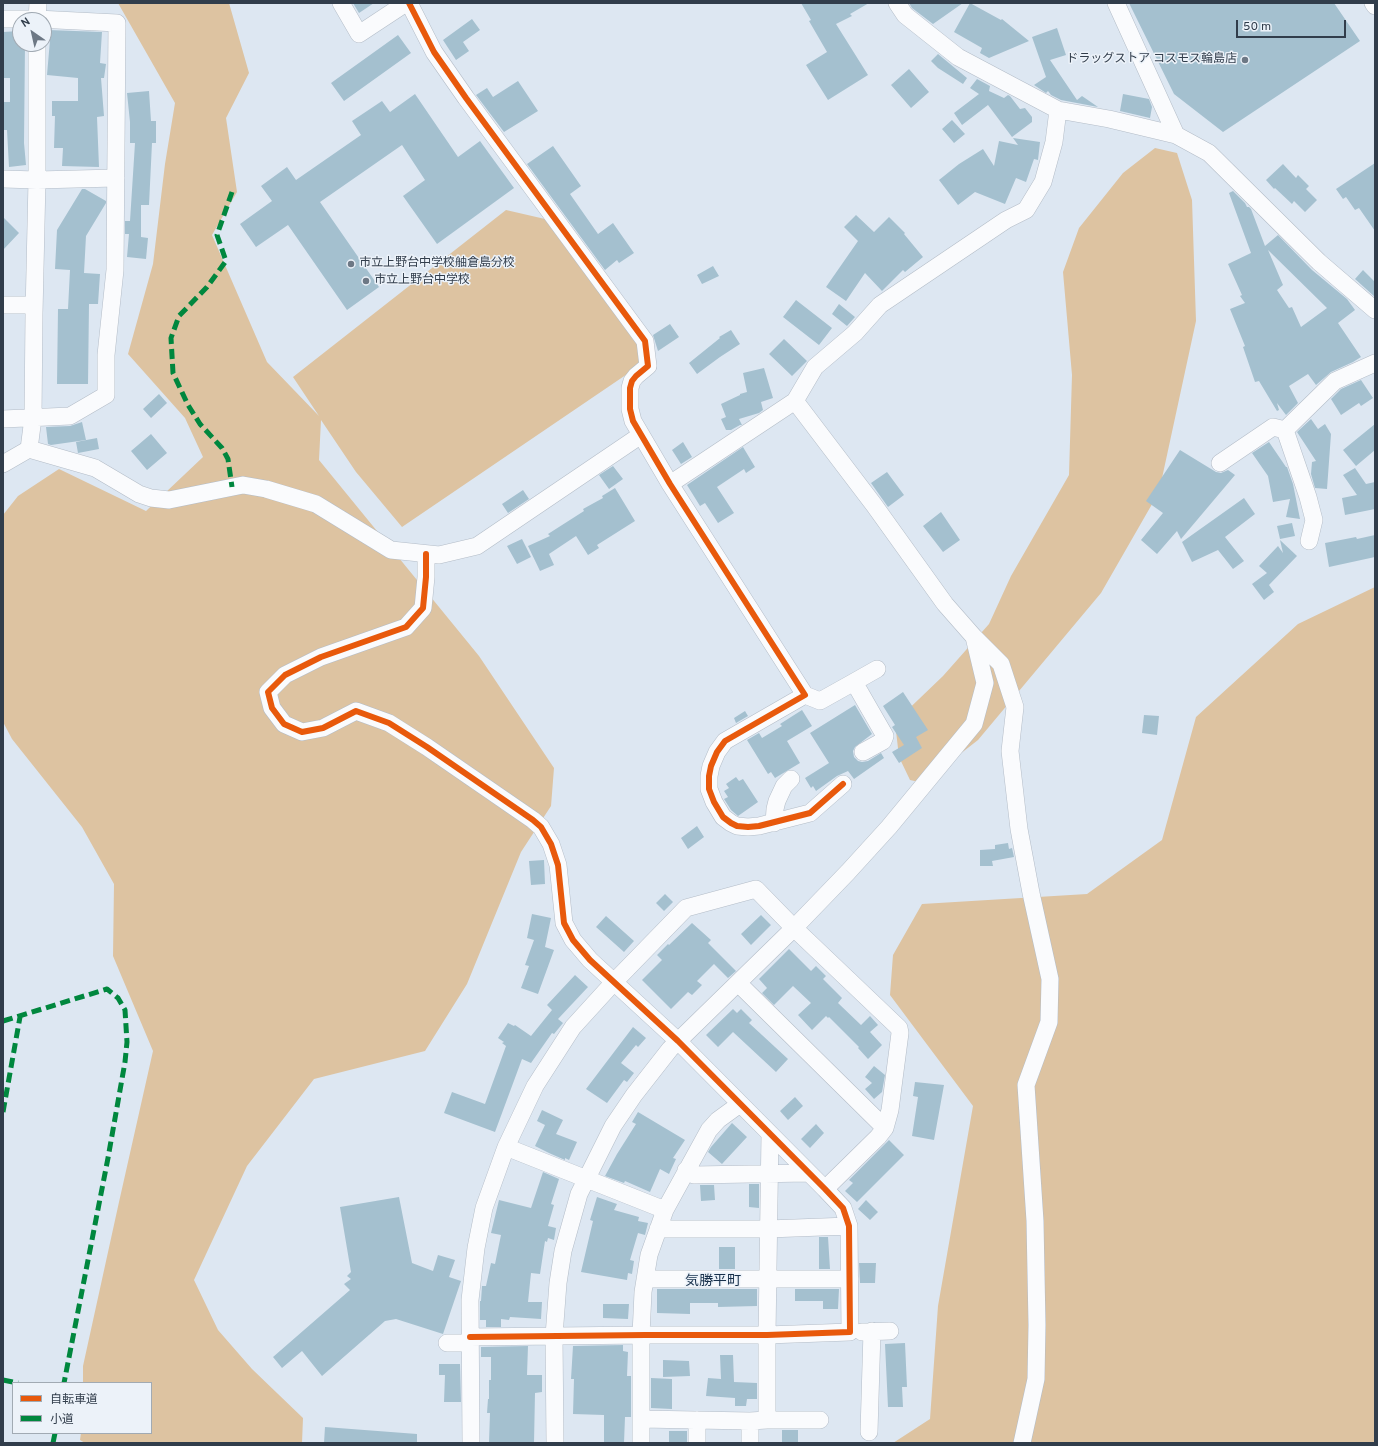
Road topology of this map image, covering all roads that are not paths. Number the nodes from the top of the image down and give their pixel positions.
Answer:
1 (341, 3) edge
2 (407, 3) edge
3 (897, 3) edge
4 (1116, 3) edge
5 (1373, 3) edge
6 (1375, 6) edge
7 (52, 16) edge
8 (37, 52) edge
9 (1058, 110) junction
10 (1176, 135) junction
11 (3, 178) edge
12 (116, 178) junction
13 (37, 180) junction
14 (3, 305) edge
15 (34, 305) junction
16 (1375, 310) edge
17 (1375, 363) edge
18 (795, 401) junction
19 (33, 418) junction
20 (3, 419) edge
21 (1285, 430) junction
22 (641, 436) junction
23 (29, 449) junction
24 (1220, 463) dead end
25 (3, 464) edge
26 (670, 484) junction
27 (1309, 541) dead end
28 (426, 554) junction
29 (974, 637) junction
30 (877, 669) dead end
31 (854, 682) junction
32 (805, 695) junction
33 (863, 752) dead end
34 (791, 779) dead end
35 (844, 784) dead end
36 (774, 823) junction
37 (794, 928) junction
38 (614, 982) junction
39 (738, 983) junction
40 (678, 1041) junction
41 (740, 1104) junction
42 (885, 1128) junction
43 (770, 1134) junction
44 (506, 1147) junction
45 (686, 1170) junction
46 (769, 1173) junction
47 (808, 1173) junction
48 (586, 1179) junction
49 (825, 1189) junction
50 (665, 1210) junction
51 (849, 1226) junction
52 (658, 1229) junction
53 (768, 1229) junction
54 (645, 1279) junction
55 (768, 1279) junction
56 (850, 1279) junction
57 (872, 1331) junction
58 (890, 1331) dead end
59 (850, 1332) junction
60 (641, 1335) junction
61 (767, 1335) junction
62 (554, 1336) junction
63 (470, 1340) junction
64 (447, 1343) dead end
65 (641, 1419) junction
66 (697, 1420) junction
67 (767, 1420) junction
68 (820, 1420) dead end
69 (750, 1421) junction
70 (869, 1432) dead end
71 (471, 1443) edge
72 (555, 1443) edge
73 (641, 1443) edge
74 (697, 1443) edge
75 (750, 1443) edge
76 (1022, 1443) edge

1 - 2 street
2 - 22 street
3 - 9 street
4 - 10 street
5 - 6 street
7 - 12 street
8 - 13 street
9 - 10 street
9 - 18 street
10 - 16 street
11 - 13 street
12 - 13 street
12 - 19 street
13 - 15 street
14 - 15 street
15 - 19 street
17 - 21 street
18 - 26 street
18 - 29 street
19 - 20 street
19 - 23 street
21 - 24 street
21 - 27 street
22 - 26 street
22 - 28 street
23 - 25 street
23 - 28 street
26 - 32 street
28 - 38 street
29 - 37 street
29 - 76 street
30 - 31 street
31 - 32 street
31 - 33 street
32 - 36 street
34 - 36 street
35 - 36 street
37 - 38 street
37 - 39 street
37 - 42 street
38 - 40 street
38 - 44 street
39 - 40 street
39 - 42 street
40 - 41 street
40 - 48 street
41 - 43 street
41 - 45 street
42 - 49 street
43 - 46 street
43 - 47 street
44 - 48 street
44 - 63 street
45 - 46 street
45 - 50 street
46 - 47 street
46 - 53 street
47 - 49 street
48 - 50 street
48 - 62 street
49 - 51 street
50 - 52 street
51 - 53 street
51 - 56 street
52 - 53 street
52 - 54 street
53 - 55 street
54 - 55 street
54 - 60 street
55 - 56 street
55 - 61 street
56 - 59 street
57 - 58 street
57 - 59 street
57 - 70 street
59 - 61 street
60 - 61 street
60 - 62 street
60 - 65 street
61 - 67 street
62 - 63 street
62 - 72 street
63 - 64 street
63 - 71 street
65 - 66 street
65 - 73 street
66 - 69 street
66 - 74 street
67 - 68 street
67 - 69 street
69 - 75 street

